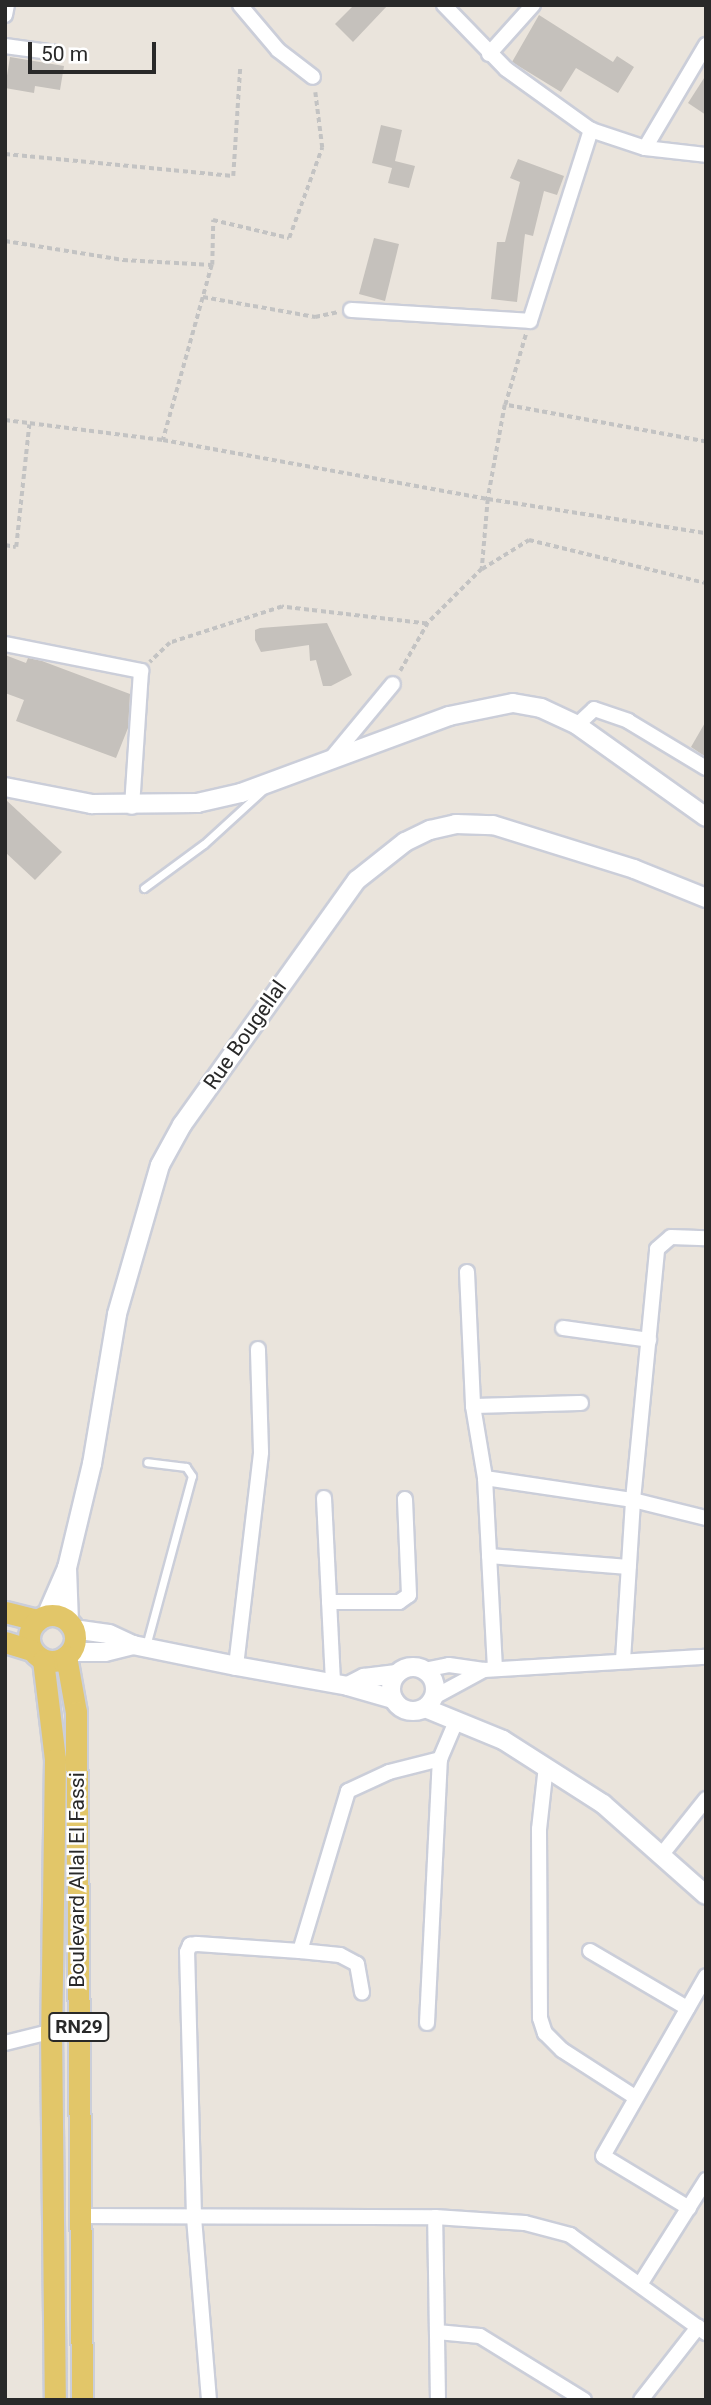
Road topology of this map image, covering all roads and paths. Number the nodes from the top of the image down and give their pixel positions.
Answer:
1 (7, 5) edge
2 (240, 5) edge
3 (444, 5) edge
4 (533, 5) edge
5 (5, 15) edge
6 (706, 45) edge
7 (5, 46) edge
8 (56, 53) dead end
9 (489, 54) junction
10 (240, 69) dead end
11 (313, 77) joint
12 (591, 130) junction
13 (645, 148) junction
14 (5, 154) edge
15 (706, 155) edge
16 (5, 241) edge
17 (212, 265) junction
18 (203, 297) junction
19 (351, 310) joint
20 (530, 321) junction
21 (505, 405) junction
22 (5, 420) edge
23 (29, 425) junction
24 (163, 440) junction
25 (706, 442) edge
26 (488, 499) junction
27 (706, 533) edge
28 (5, 545) edge
29 (482, 569) junction
30 (706, 583) edge
31 (427, 624) junction
32 (5, 644) edge
33 (141, 671) junction
34 (393, 684) joint
35 (584, 731) junction
36 (334, 755) junction
37 (706, 768) edge
38 (275, 780) junction
39 (5, 787) edge
40 (132, 807) junction
41 (706, 817) edge
42 (144, 888) dead end
43 (706, 898) edge
44 (706, 1238) edge
45 (467, 1272) dead end
46 (563, 1328) dead end
47 (649, 1340) junction
48 (258, 1349) dead end
49 (582, 1403) dead end
50 (473, 1406) junction
51 (147, 1462) dead end
52 (485, 1478) junction
53 (324, 1498) dead end
54 (405, 1499) dead end
55 (633, 1500) junction
56 (706, 1518) edge
57 (489, 1556) junction
58 (629, 1567) junction
59 (67, 1568) junction
60 (329, 1602) junction
61 (5, 1612) edge
62 (42, 1618) junction
63 (71, 1626) junction
64 (5, 1642) edge
65 (139, 1646) junction
66 (68, 1654) junction
67 (37, 1655) junction
68 (706, 1657) edge
69 (623, 1660) junction
70 (236, 1666) junction
71 (490, 1669) junction
72 (424, 1670) junction
73 (397, 1674) junction
74 (340, 1685) junction
75 (393, 1699) junction
76 (429, 1702) junction
77 (457, 1719) junction
78 (440, 1759) junction
79 (546, 1766) junction
80 (706, 1799) edge
81 (663, 1853) junction
82 (706, 1895) edge
83 (300, 1951) junction
84 (590, 1951) dead end
85 (706, 1976) edge
86 (362, 1993) dead end
87 (687, 2008) junction
88 (427, 2023) dead end
89 (78, 2025) junction
90 (51, 2030) junction
91 (5, 2043) edge
92 (635, 2096) junction
93 (706, 2180) edge
94 (689, 2208) junction
95 (82, 2216) junction
96 (194, 2217) junction
97 (435, 2217) junction
98 (640, 2283) junction
99 (702, 2330) edge
100 (437, 2332) junction
101 (55, 2400) edge
102 (82, 2400) edge
103 (209, 2400) edge
104 (438, 2400) edge
105 (584, 2400) edge
106 (641, 2400) edge

1 - 5 street
2 - 11 street
3 - 9 street
4 - 9 street
6 - 13 street
7 - 8 street
9 - 12 street
10 - 14 path
11 - 17 path
12 - 13 street
12 - 20 street
13 - 15 street
16 - 17 path
17 - 18 path
18 - 19 path
18 - 24 path
19 - 20 street
20 - 21 path
21 - 25 path
21 - 26 path
22 - 23 path
23 - 24 path
23 - 28 path
24 - 26 path
26 - 27 path
26 - 29 path
29 - 30 path
29 - 31 path
31 - 33 path
31 - 34 path
32 - 33 street
33 - 40 street
34 - 36 street
35 - 36 street
35 - 37 street
35 - 41 street
36 - 38 street
38 - 40 street
38 - 42 lane
39 - 40 street
43 - 59 street, Rue Bougellal
44 - 47 street
45 - 50 street
46 - 47 street
47 - 55 street
48 - 70 street
49 - 50 street
50 - 52 street
51 - 65 lane
52 - 55 street
52 - 57 street
53 - 60 street
54 - 60 street
55 - 56 street
55 - 58 street
57 - 58 street
57 - 71 street
58 - 69 street
59 - 62 street, Rue Bougellal
59 - 63 street, Rue Bougellal
60 - 74 street
61 - 62 main road
62 - 63 main road
62 - 67 main road, RN29
63 - 65 street
63 - 66 main road, RN29
64 - 67 main road
65 - 66 street
65 - 70 street
66 - 67 main road
66 - 89 main road, Boulevard Allal El Fassi / RN29
67 - 90 main road, Boulevard Allal El Fassi / RN29
68 - 69 street
69 - 71 street
70 - 74 street
71 - 72 street
71 - 76 street
72 - 73 street
72 - 76 street
73 - 74 street
73 - 75 street
74 - 75 street
75 - 76 street
76 - 77 street
77 - 78 street
77 - 79 street
78 - 83 street
78 - 88 street
79 - 81 street
79 - 92 street
80 - 81 street
81 - 82 street
83 - 86 street
83 - 96 street
84 - 87 street
85 - 87 street
87 - 92 street
89 - 90 street
89 - 95 main road, Boulevard Allal El Fassi / RN29
90 - 91 street
90 - 101 main road, Boulevard Allal El Fassi / RN29
92 - 94 street
93 - 94 street
94 - 98 street
95 - 96 street
95 - 102 main road, Boulevard Allal El Fassi / RN29
96 - 97 street
96 - 103 street
97 - 98 street
97 - 100 street
98 - 99 street
99 - 106 street
100 - 104 street
100 - 105 street

